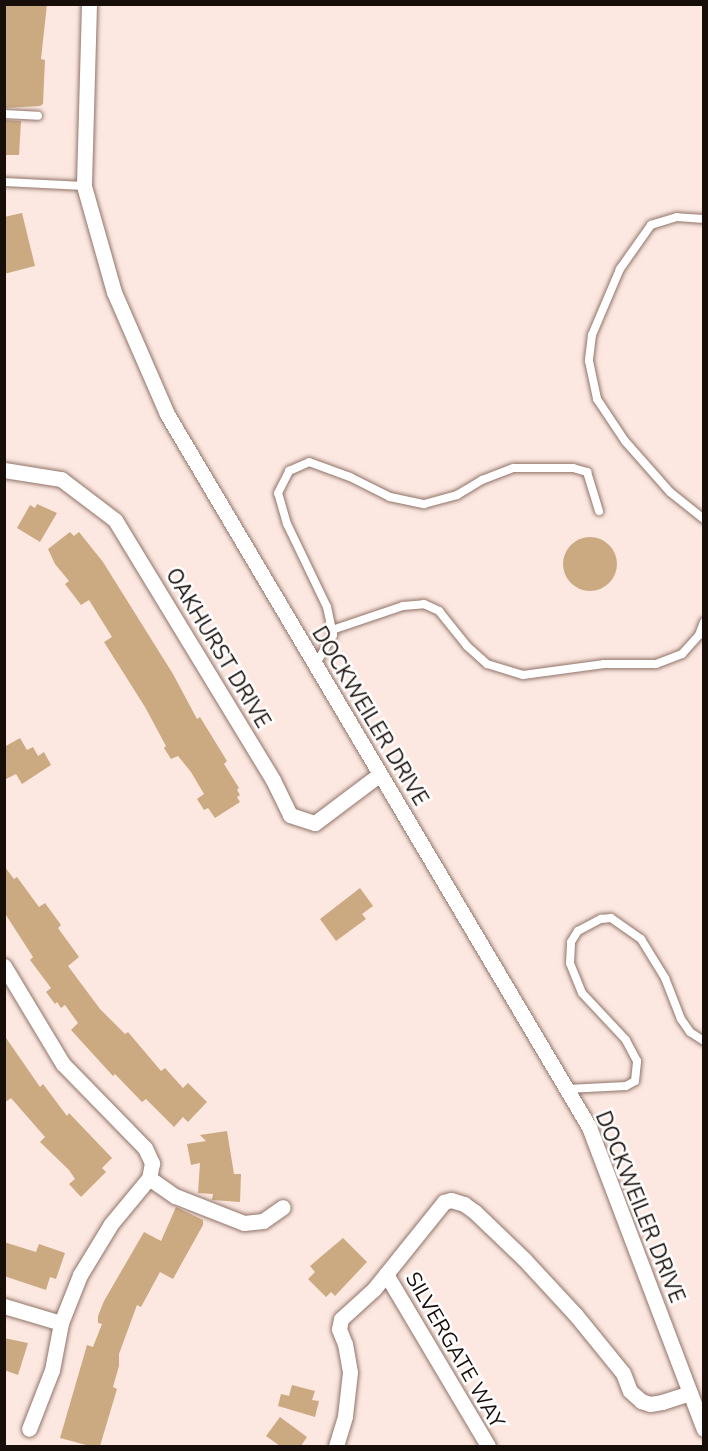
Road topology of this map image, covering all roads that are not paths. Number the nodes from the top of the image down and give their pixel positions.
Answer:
1 (89, 4) edge
2 (4, 114) edge
3 (38, 116) dead end
4 (4, 182) edge
5 (84, 186) junction
6 (704, 219) edge
7 (4, 470) edge
8 (599, 511) dead end
9 (704, 519) edge
10 (704, 622) edge
11 (332, 630) junction
12 (316, 664) junction
13 (380, 774) junction
14 (4, 966) edge
15 (704, 1041) edge
16 (567, 1089) junction
17 (149, 1178) junction
18 (283, 1207) dead end
19 (386, 1274) junction
20 (4, 1306) edge
21 (61, 1323) junction
22 (696, 1402) edge
23 (29, 1429) dead end
24 (704, 1429) edge
25 (336, 1446) edge
26 (488, 1446) edge

1 - 5 street, DOCKWEILER DRIVE
2 - 3 lane
4 - 5 lane
5 - 12 street, DOCKWEILER DRIVE
6 - 9 lane
7 - 13 street, OAKHURST DRIVE
8 - 11 lane
10 - 11 lane
11 - 12 lane
12 - 13 street, DOCKWEILER DRIVE
13 - 16 street, DOCKWEILER DRIVE
14 - 17 street
15 - 16 lane
16 - 22 street, DOCKWEILER DRIVE
17 - 18 street
17 - 21 street
19 - 22 street
19 - 25 street
19 - 26 street, SILVERGATE WAY
20 - 21 street
21 - 23 street
22 - 24 street, DOCKWEILER DRIVE

